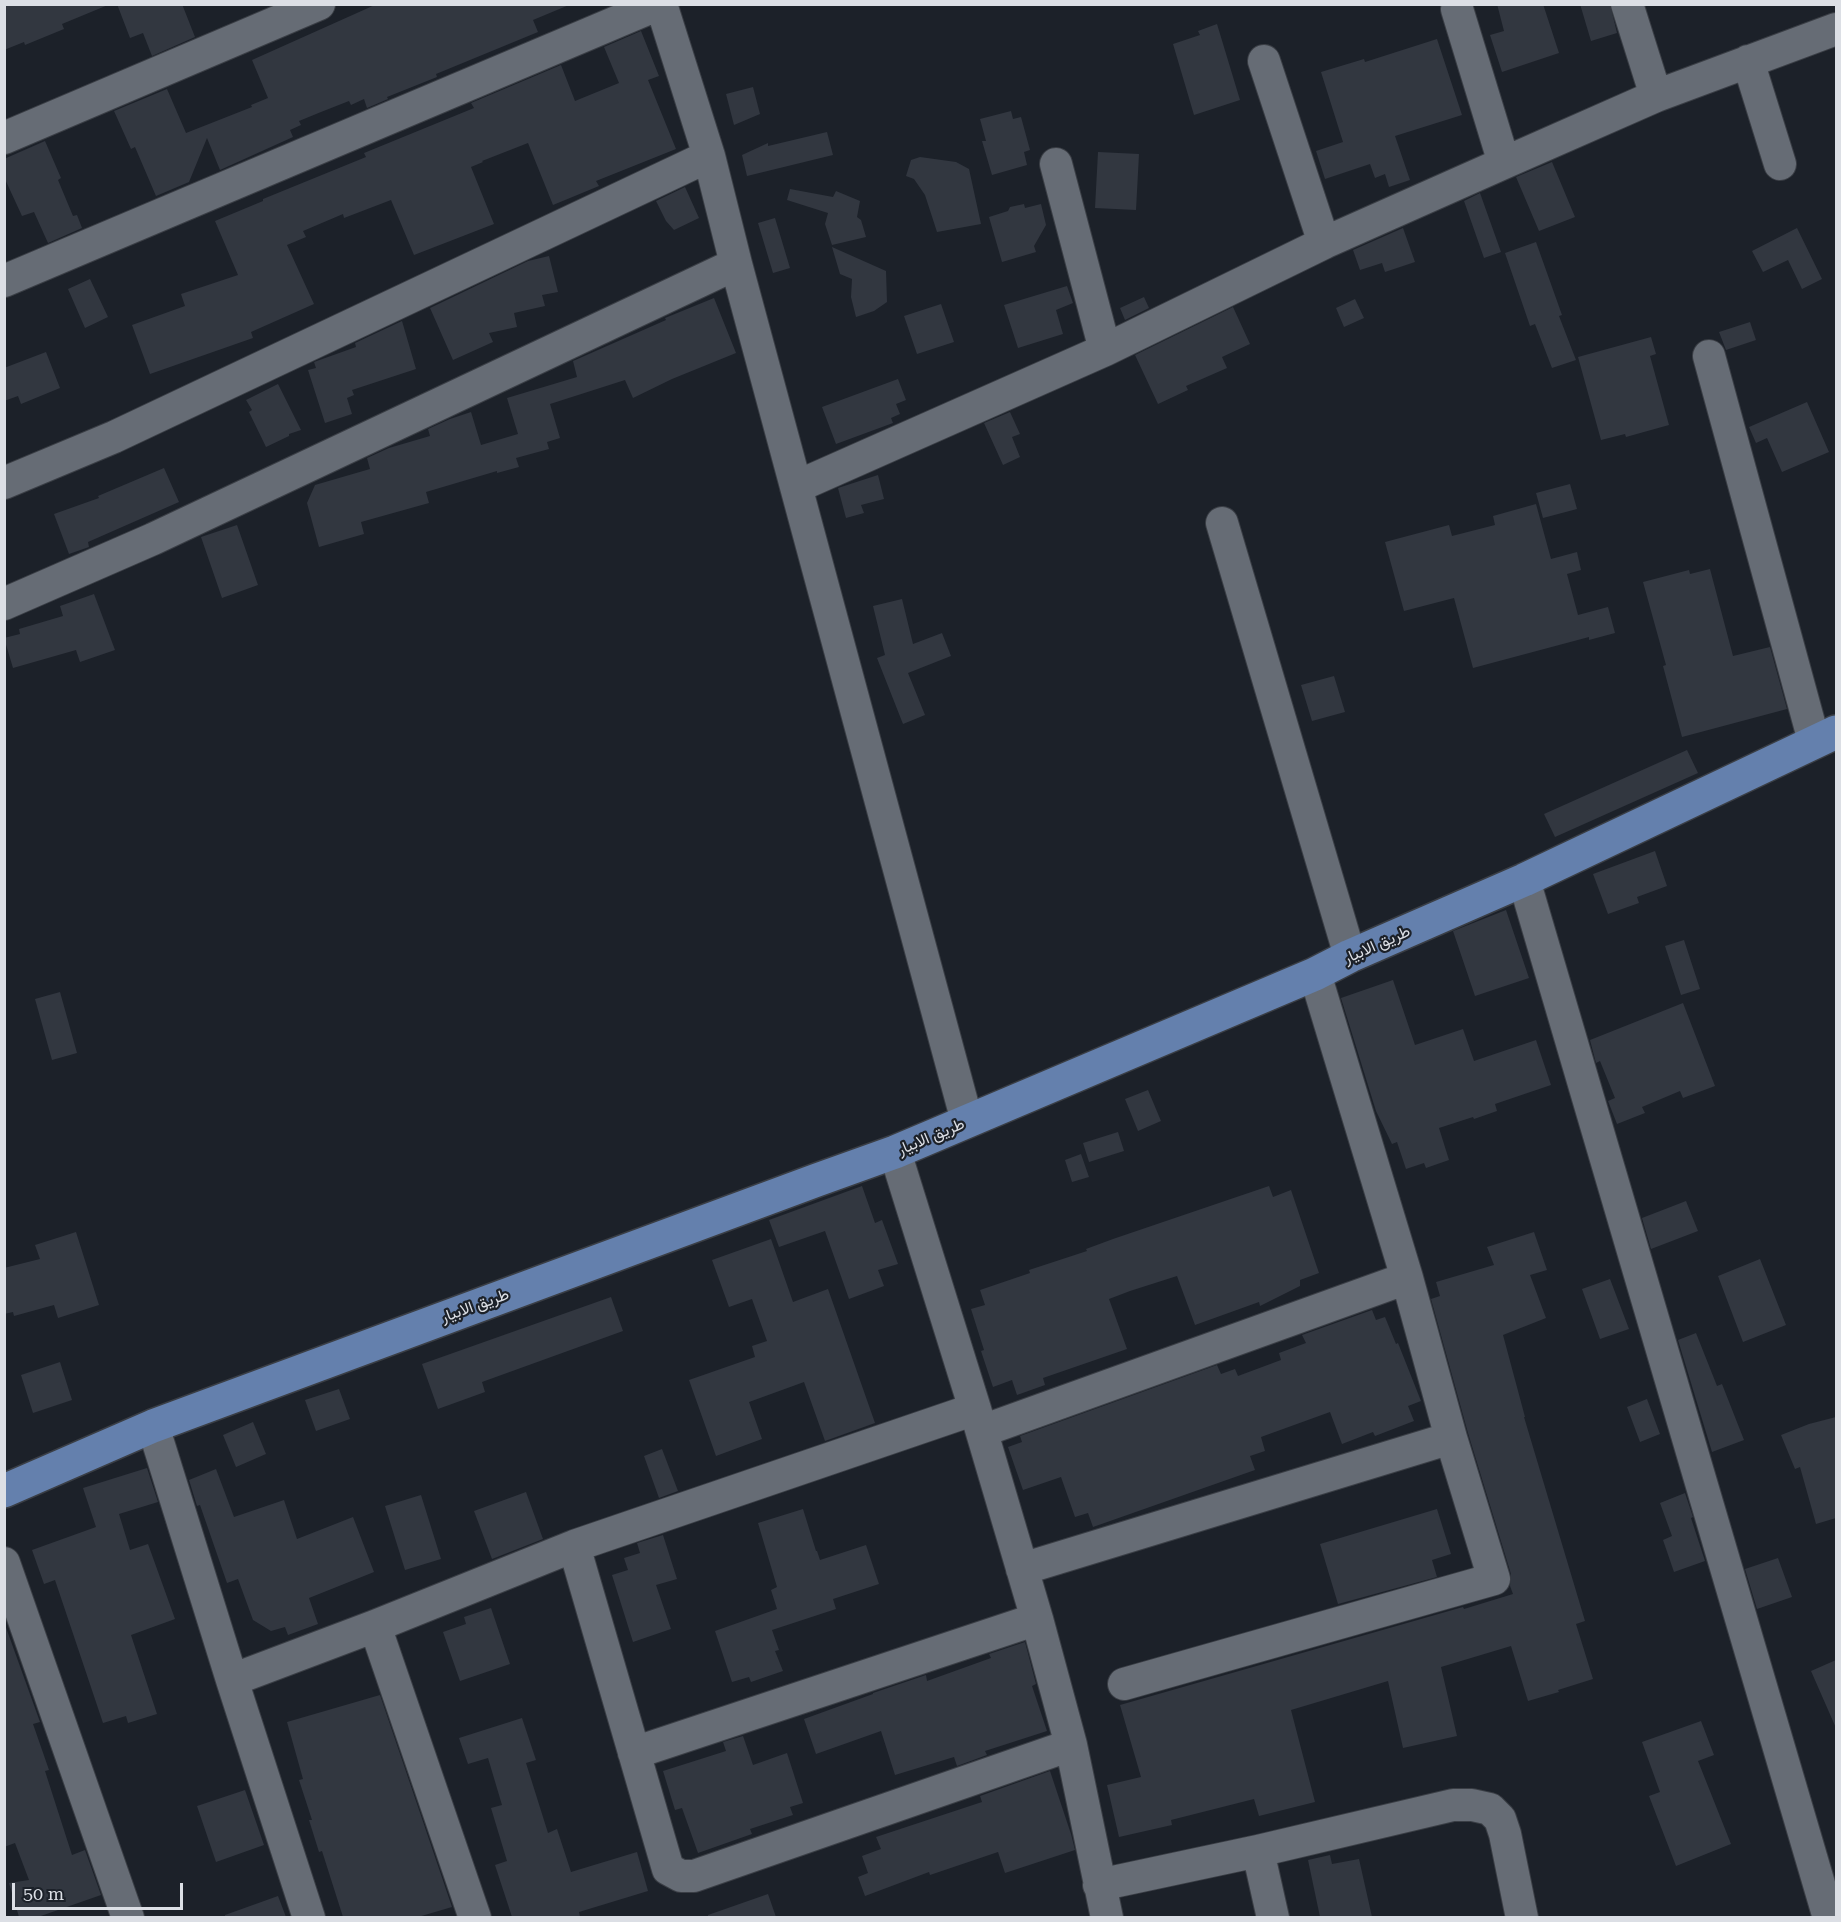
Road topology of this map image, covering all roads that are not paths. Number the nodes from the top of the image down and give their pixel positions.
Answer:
1 (660, 4) edge
2 (1627, 4) edge
3 (305, 7) edge
4 (1457, 9) dead end
5 (1836, 29) edge
6 (1264, 61) dead end
7 (1748, 61) junction
8 (1656, 96) junction
9 (4, 138) edge
10 (709, 156) junction
11 (1504, 163) junction
12 (1056, 164) dead end
13 (1780, 164) dead end
14 (1324, 243) junction
15 (736, 264) junction
16 (4, 281) edge
17 (1105, 350) junction
18 (1709, 356) dead end
19 (4, 483) edge
20 (796, 487) junction
21 (1222, 523) dead end
22 (4, 604) edge
23 (1825, 736) edge
24 (1524, 880) junction
25 (1350, 956) junction
26 (1315, 974) junction
27 (967, 1121) junction
28 (895, 1152) junction
29 (1407, 1278) junction
30 (979, 1420) junction
31 (153, 1426) junction
32 (1451, 1438) junction
33 (4, 1491) edge
34 (574, 1546) junction
35 (4, 1563) edge
36 (1022, 1569) junction
37 (1037, 1619) junction
38 (375, 1626) junction
39 (232, 1680) junction
40 (1124, 1684) dead end
41 (1071, 1745) junction
42 (634, 1753) junction
43 (1258, 1851) junction
44 (1099, 1885) junction
45 (128, 1917) edge
46 (309, 1917) edge
47 (475, 1917) edge
48 (1107, 1917) edge
49 (1273, 1917) edge
50 (1522, 1917) edge
51 (1828, 1917) edge

1 - 10 street
1 - 16 street
2 - 8 street
3 - 9 street
4 - 11 street
5 - 7 street
6 - 14 street
7 - 8 street
7 - 13 street
8 - 11 street
10 - 15 street
10 - 19 street
11 - 14 street
12 - 17 street
14 - 17 street
15 - 20 street
15 - 22 street
17 - 20 street
18 - 23 street
20 - 27 street
21 - 25 street
23 - 24 main road, طريق الابيار
24 - 25 main road, طريق الابيار
24 - 51 street
25 - 26 main road, طريق الابيار
26 - 27 main road, طريق الابيار
26 - 29 street
27 - 28 main road, طريق الابيار
28 - 30 street
28 - 31 main road, طريق الابيار
29 - 30 street
29 - 32 street
30 - 34 street
30 - 36 street
31 - 33 main road, طريق الابيار
31 - 39 street
32 - 36 street
32 - 40 street
34 - 38 street
34 - 42 street
35 - 45 street
36 - 37 street
37 - 41 street
37 - 42 street
38 - 39 street
38 - 47 street
39 - 46 street
41 - 42 street
41 - 44 street
43 - 44 street
43 - 49 street
43 - 50 street
44 - 48 street

